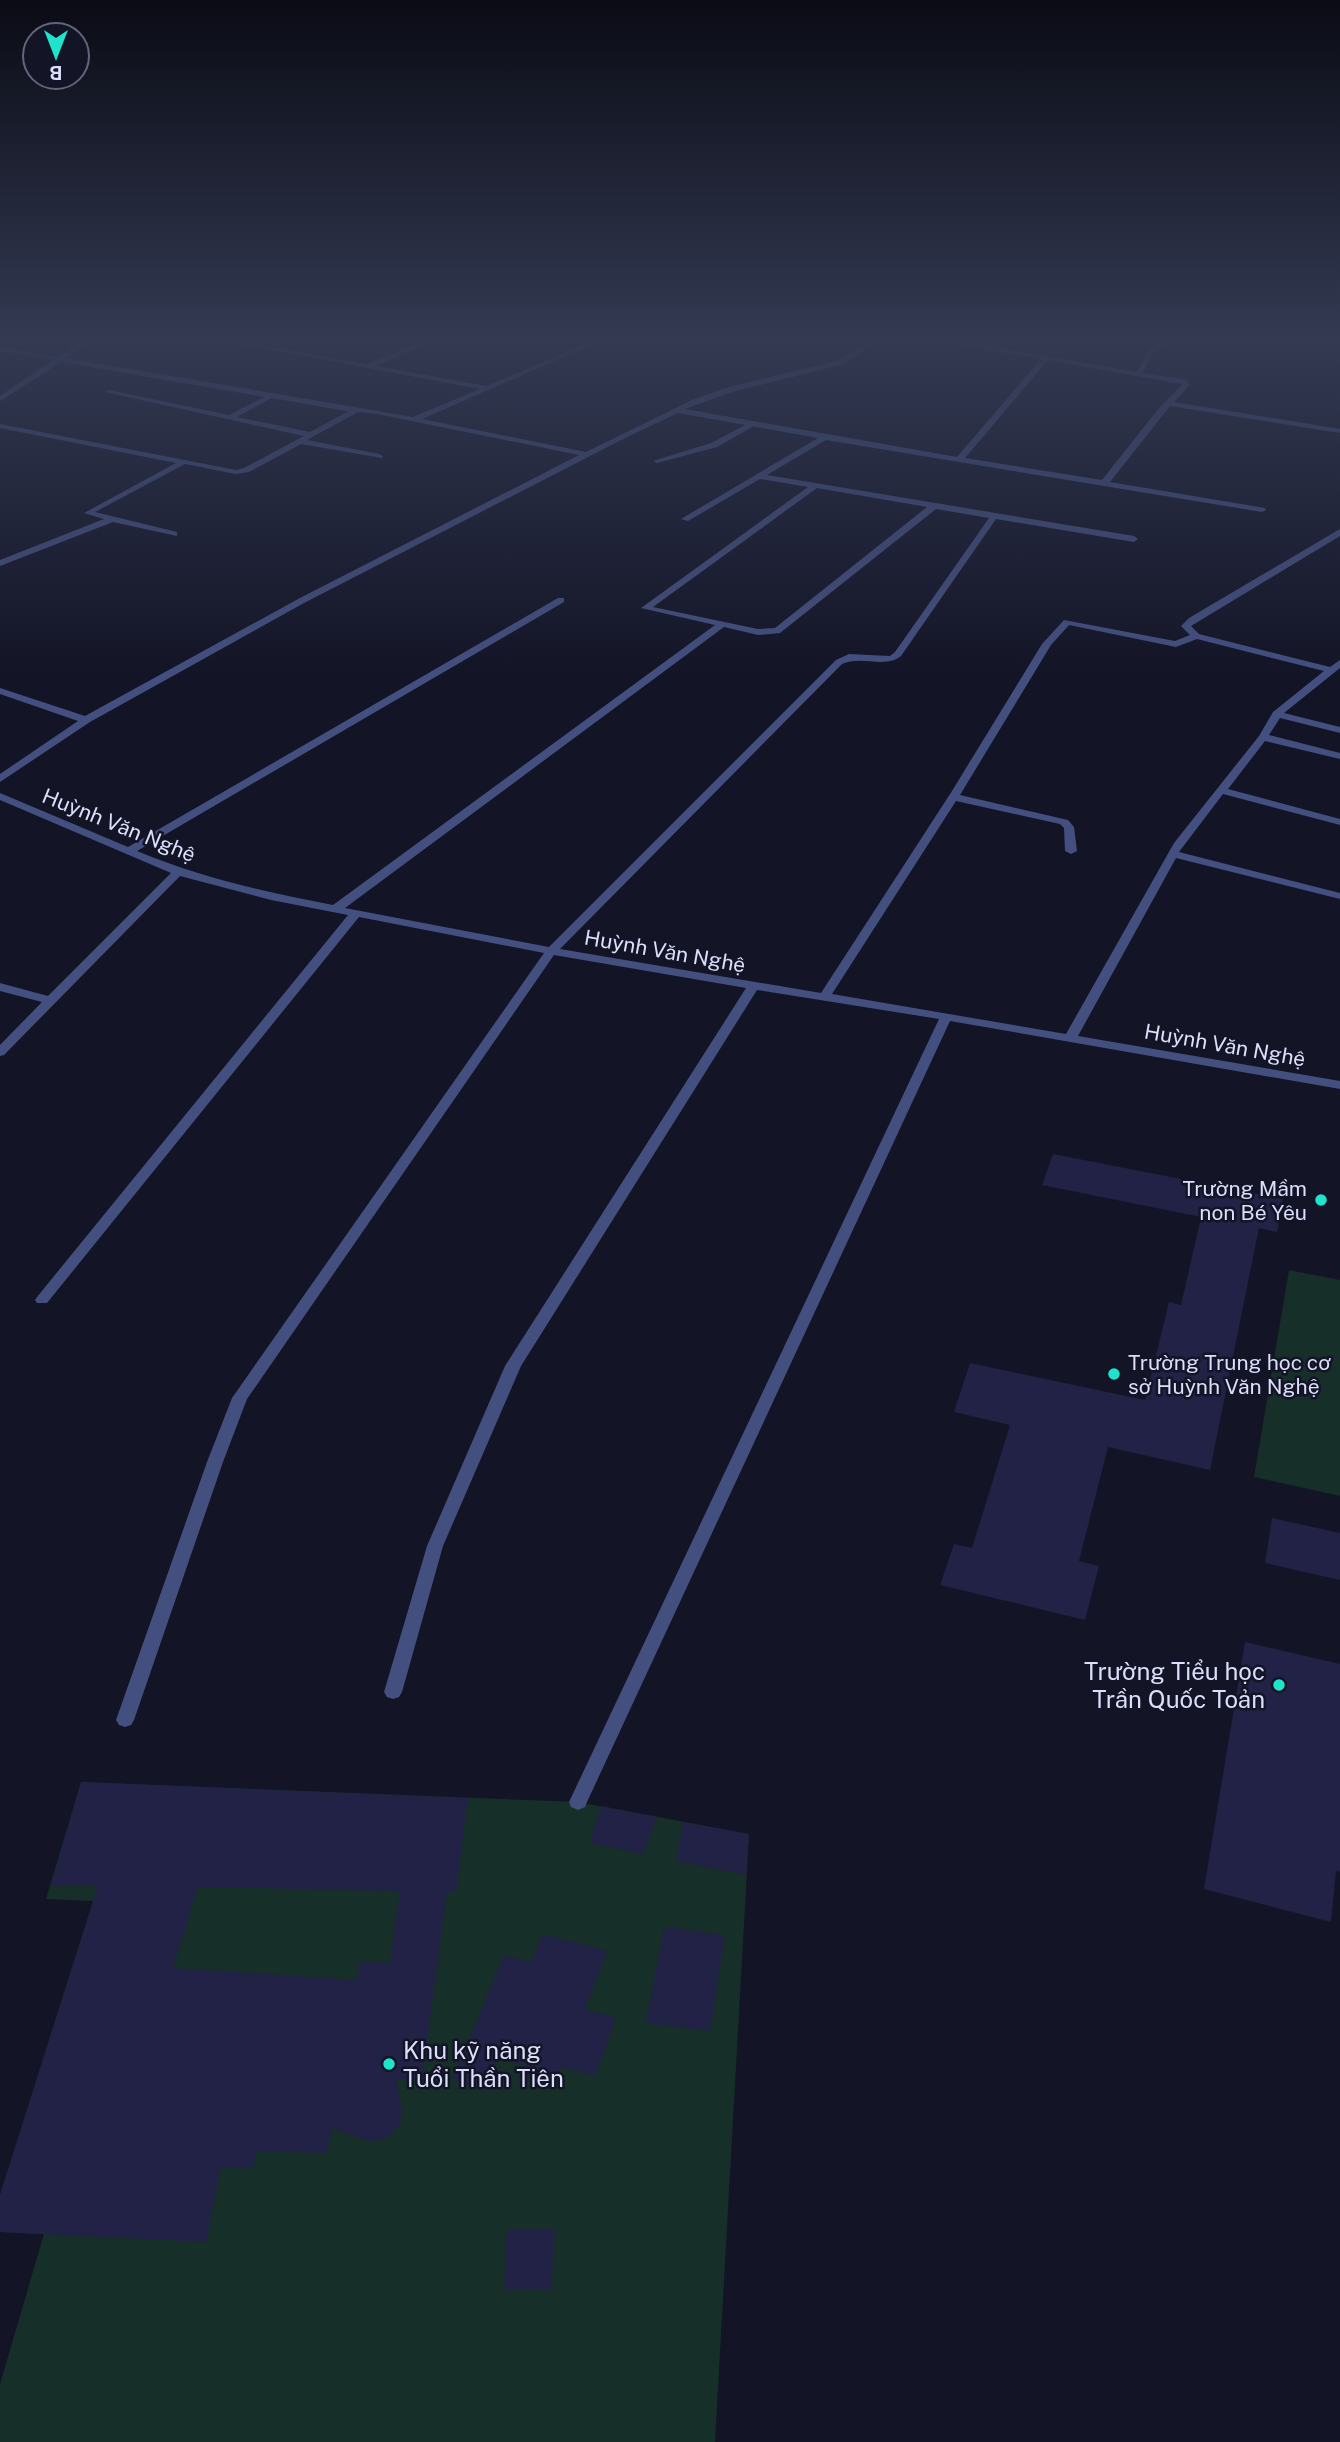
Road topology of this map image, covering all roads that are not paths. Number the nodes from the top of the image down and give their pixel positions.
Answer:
1 (117, 449) edge
2 (285, 449) edge
3 (342, 449) edge
4 (561, 449) edge
5 (597, 449) edge
6 (700, 449) edge
7 (806, 449) edge
8 (888, 449) edge
9 (968, 449) edge
10 (1131, 449) edge
11 (586, 454) junction
12 (379, 456) dead end
13 (959, 460) junction
14 (657, 461) dead end
15 (183, 462) junction
16 (759, 476) junction
17 (1105, 482) junction
18 (816, 485) junction
19 (936, 505) junction
20 (1262, 510) dead end
21 (994, 516) junction
22 (110, 520) junction
23 (685, 520) dead end
24 (1340, 533) edge
25 (174, 534) dead end
26 (1134, 539) dead end
27 (0, 563) edge
28 (561, 600) dead end
29 (722, 625) junction
30 (1196, 636) junction
31 (1336, 666) edge
32 (0, 691) edge
33 (1277, 714) junction
34 (86, 720) junction
35 (1340, 730) edge
36 (1263, 737) junction
37 (1340, 756) edge
38 (0, 779) edge
39 (1220, 789) junction
40 (0, 796) edge
41 (953, 797) junction
42 (1340, 822) edge
43 (129, 851) junction
44 (1071, 851) dead end
45 (1173, 854) junction
46 (178, 872) junction
47 (1340, 896) edge
48 (335, 909) junction
49 (356, 913) junction
50 (551, 951) junction
51 (754, 985) junction
52 (0, 987) edge
53 (824, 997) junction
54 (51, 1001) junction
55 (946, 1017) junction
56 (1070, 1038) junction
57 (0, 1052) edge
58 (1340, 1085) edge
59 (42, 1300) dead end
60 (393, 1692) dead end
61 (125, 1720) dead end
62 (578, 1802) dead end

1 - 15 street
2 - 15 street
3 - 12 street
4 - 11 street
5 - 11 street
6 - 14 street
7 - 16 street
8 - 13 street
9 - 13 street
10 - 17 street
11 - 34 street
13 - 17 street
15 - 22 street
16 - 18 street
16 - 23 street
17 - 20 street
18 - 19 street
18 - 29 street
19 - 21 street
19 - 29 street
21 - 26 street
21 - 50 street
22 - 25 street
22 - 27 street
24 - 30 street
28 - 43 street
29 - 48 street
30 - 31 street
30 - 41 street
31 - 33 street
32 - 34 street
33 - 35 street
33 - 36 street
34 - 38 street
36 - 37 street
36 - 39 street
39 - 42 street
39 - 45 street
40 - 43 street, Huỳnh Văn Nghệ
41 - 44 street
41 - 53 street
43 - 46 street, Huỳnh Văn Nghệ
45 - 47 street
45 - 56 street
46 - 48 street, Huỳnh Văn Nghệ
46 - 54 street
48 - 49 street, Huỳnh Văn Nghệ
49 - 50 street, Huỳnh Văn Nghệ
49 - 59 street
50 - 51 street, Huỳnh Văn Nghệ
50 - 61 street
51 - 53 street, Huỳnh Văn Nghệ
51 - 60 street
52 - 54 street
53 - 55 street, Huỳnh Văn Nghệ
54 - 57 street
55 - 56 street, Huỳnh Văn Nghệ
55 - 62 street
56 - 58 street, Huỳnh Văn Nghệ

